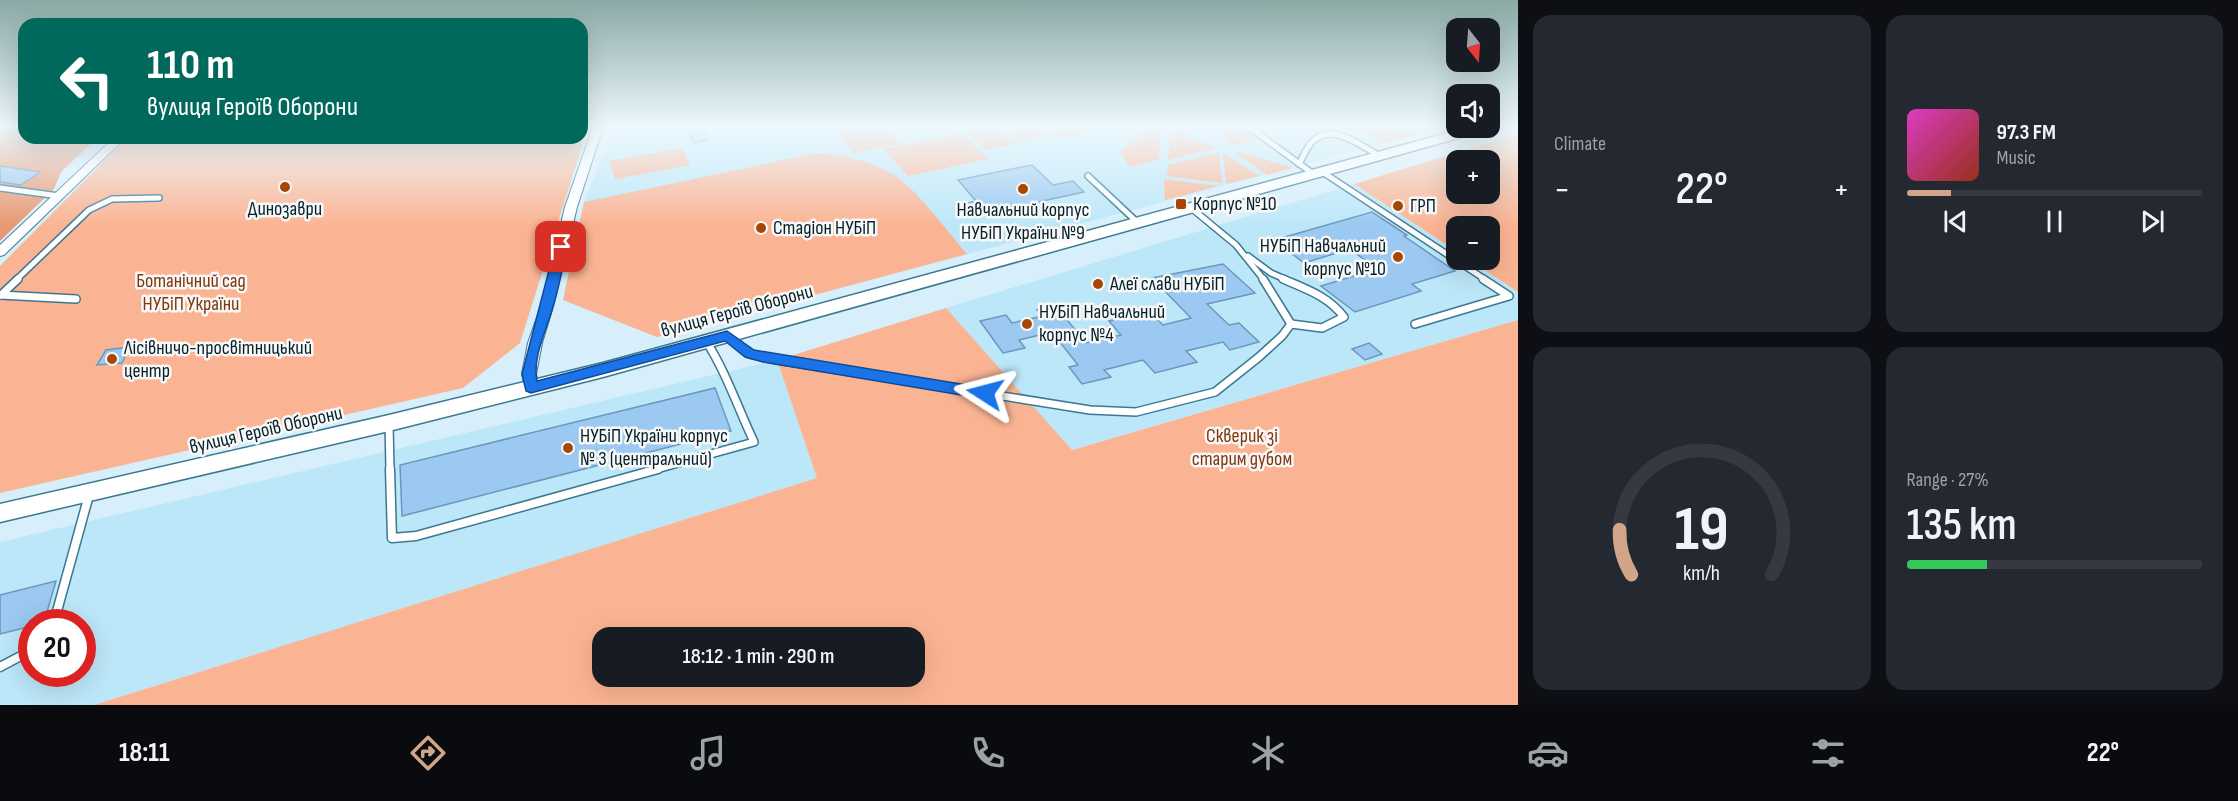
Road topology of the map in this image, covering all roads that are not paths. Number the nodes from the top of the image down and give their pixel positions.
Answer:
1 (97, 160) edge
2 (587, 160) edge
3 (1298, 160) edge
4 (1311, 160) edge
5 (1355, 160) edge
6 (1311, 169) junction
7 (1089, 176) dead end
8 (0, 188) edge
9 (59, 196) junction
10 (159, 198) dead end
11 (1190, 207) junction
12 (1137, 222) junction
13 (1240, 250) junction
14 (0, 252) edge
15 (1, 295) edge
16 (76, 298) dead end
17 (1291, 324) junction
18 (1414, 324) dead end
19 (727, 336) junction
20 (706, 341) junction
21 (531, 387) junction
22 (389, 423) junction
23 (90, 492) junction
24 (0, 513) edge
25 (58, 609) edge
26 (18, 657) edge
27 (0, 667) edge

1 - 9 street
2 - 21 street
3 - 6 lane
4 - 6 lane
5 - 6 street, вулиця Героїв Оборони
6 - 11 street, вулиця Героїв Оборони
6 - 18 lane
7 - 12 lane
8 - 9 lane
9 - 14 street
10 - 15 lane
11 - 12 street, вулиця Героїв Оборони
11 - 13 lane
12 - 19 street, вулиця Героїв Оборони
13 - 17 lane
13 - 17 lane
15 - 16 lane
17 - 19 lane
19 - 20 street, вулиця Героїв Оборони
20 - 21 street, вулиця Героїв Оборони
20 - 22 lane
21 - 22 street, вулиця Героїв Оборони
22 - 23 street, вулиця Героїв Оборони
23 - 24 street, вулиця Героїв Оборони
23 - 25 lane
26 - 27 lane

